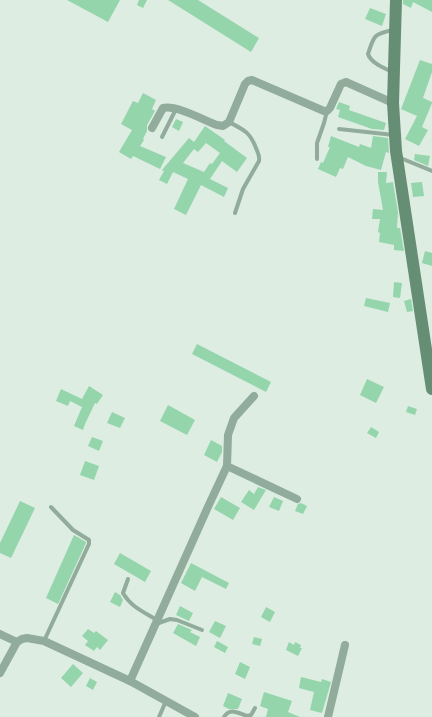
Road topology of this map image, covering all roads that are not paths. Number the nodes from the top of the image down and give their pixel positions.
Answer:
1 (396, 0) edge
2 (395, 29) junction
3 (394, 73) junction
4 (393, 103) junction
5 (176, 109) junction
6 (327, 111) junction
7 (228, 122) junction
8 (152, 128) dead end
9 (339, 129) dead end
10 (395, 135) junction
11 (162, 137) dead end
12 (396, 156) junction
13 (316, 159) dead end
14 (432, 171) edge
15 (235, 213) dead end
16 (432, 389) edge
17 (254, 396) dead end
18 (227, 466) junction
19 (297, 499) dead end
20 (51, 507) dead end
21 (128, 579) dead end
22 (156, 622) junction
23 (202, 630) dead end
24 (0, 634) edge
25 (44, 641) junction
26 (17, 642) junction
27 (345, 646) dead end
28 (0, 673) edge
29 (130, 681) junction
30 (166, 701) junction
31 (255, 708) dead end
32 (159, 717) edge
33 (195, 717) edge
34 (224, 717) edge
35 (328, 717) edge

1 - 2 street
2 - 3 street
2 - 3 lane
3 - 4 street
4 - 6 street
4 - 10 street
5 - 7 street
5 - 8 street
5 - 11 lane
6 - 7 street
6 - 13 lane
7 - 15 lane
9 - 10 lane
10 - 12 street
12 - 14 lane
12 - 16 street
17 - 18 street
18 - 19 street
18 - 22 street
20 - 25 lane
21 - 22 lane
22 - 23 lane
22 - 29 street
24 - 26 street
25 - 26 street
25 - 29 street
26 - 28 street
27 - 35 street
29 - 30 street
30 - 32 lane
30 - 33 street
31 - 34 lane

